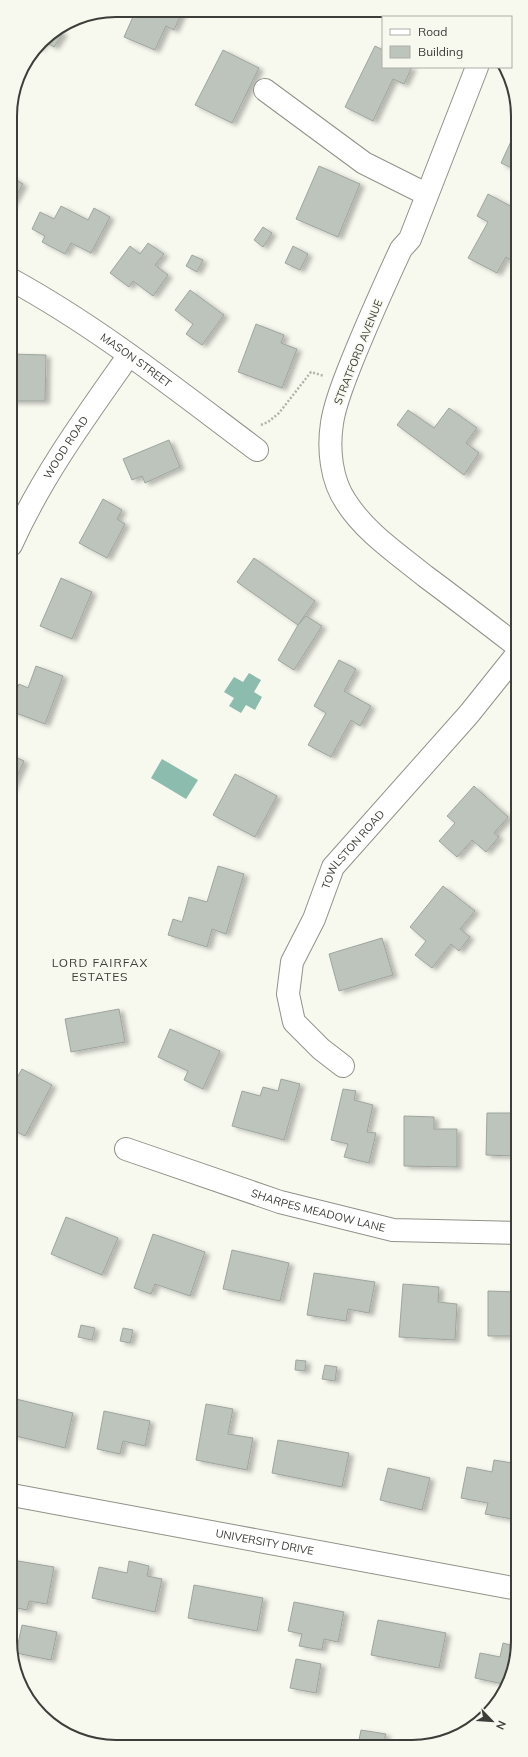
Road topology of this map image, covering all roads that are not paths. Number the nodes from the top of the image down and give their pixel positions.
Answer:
1 (477, 68) edge
2 (265, 90) dead end
3 (426, 194) junction
4 (17, 283) edge
5 (129, 355) junction
6 (257, 450) dead end
7 (17, 532) edge
8 (511, 641) edge
9 (511, 662) edge
10 (343, 1066) dead end
11 (126, 1149) dead end
12 (511, 1233) edge
13 (17, 1496) edge
14 (511, 1588) edge

1 - 3 street, STRATFORD AVENUE
2 - 3 street
3 - 8 street, STRATFORD AVENUE
4 - 5 street, MASON STREET
5 - 6 street, MASON STREET
5 - 7 street, WOOD ROAD
9 - 10 street, TOWLSTON ROAD
11 - 12 street, SHARPES MEADOW LANE
13 - 14 street, UNIVERSITY DRIVE

